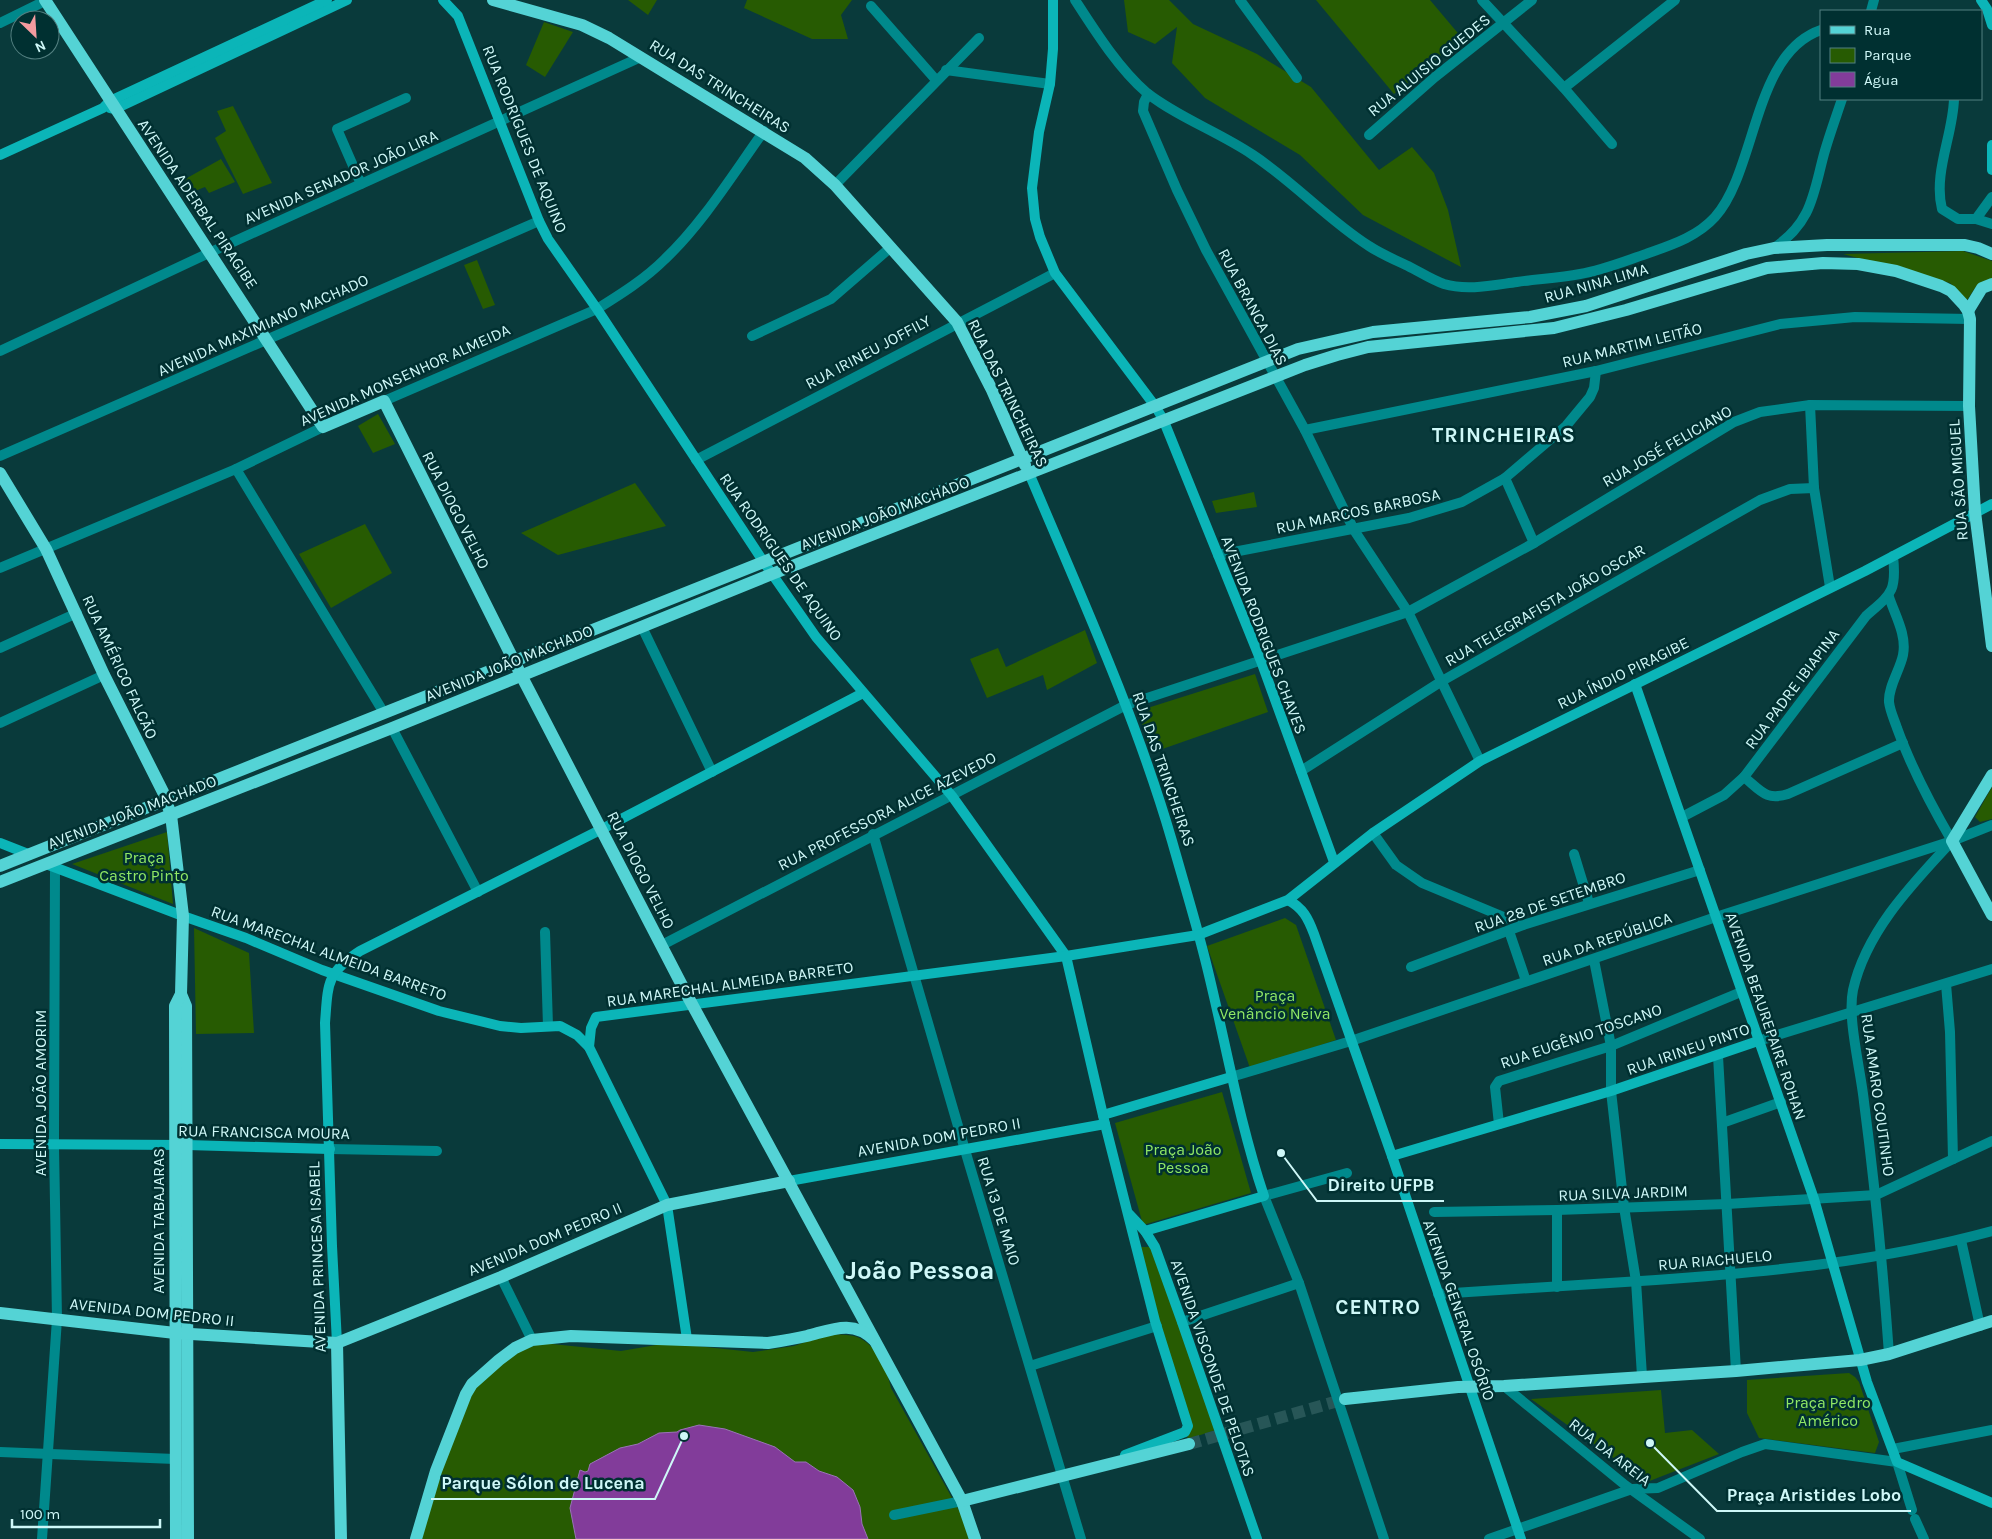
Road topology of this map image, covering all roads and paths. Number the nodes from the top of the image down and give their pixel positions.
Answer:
1 (45, 0) edge
2 (347, 0) edge
3 (443, 0) edge
4 (493, 0) edge
5 (1053, 0) edge
6 (1075, 0) edge
7 (1240, 0) edge
8 (1482, 0) edge
9 (1532, 0) edge
10 (1675, 0) edge
11 (1981, 0) edge
12 (328, 4) edge
13 (871, 6) dead end
14 (0, 23) edge
15 (1504, 23) junction
16 (1992, 25) edge
17 (1820, 30) edge
18 (979, 38) dead end
19 (641, 56) junction
20 (946, 70) junction
21 (1297, 78) dead end
22 (936, 80) junction
23 (1050, 84) junction
24 (1564, 88) junction
25 (1148, 94) junction
26 (406, 98) dead end
27 (1842, 100) edge
28 (1954, 100) edge
29 (109, 106) junction
30 (500, 122) junction
31 (764, 132) junction
32 (1368, 135) dead end
33 (1612, 144) dead end
34 (1992, 145) edge
35 (0, 155) edge
36 (1992, 170) edge
37 (361, 184) junction
38 (835, 186) junction
39 (1992, 198) edge
40 (1976, 219) junction
41 (539, 220) junction
42 (1992, 224) edge
43 (892, 247) junction
44 (1774, 248) junction
45 (210, 252) junction
46 (1992, 254) edge
47 (1055, 273) junction
48 (1992, 284) edge
49 (597, 309) junction
50 (1969, 315) junction
51 (957, 322) junction
52 (752, 336) dead end
53 (267, 339) junction
54 (0, 351) edge
55 (1266, 361) junction
56 (1596, 371) junction
57 (1274, 376) junction
58 (384, 401) junction
59 (1810, 405) junction
60 (1155, 406) junction
61 (1969, 406) junction
62 (1163, 419) junction
63 (323, 427) junction
64 (1305, 430) junction
65 (0, 456) edge
66 (1022, 458) junction
67 (696, 460) junction
68 (236, 469) junction
69 (0, 473) edge
70 (1029, 473) junction
71 (1505, 478) junction
72 (1814, 488) junction
73 (1992, 504) edge
74 (1975, 512) junction
75 (1354, 530) junction
76 (1534, 543) junction
77 (46, 549) junction
78 (1218, 555) junction
79 (1893, 556) junction
80 (762, 561) junction
81 (0, 568) edge
82 (772, 574) junction
83 (1830, 587) junction
84 (1889, 596) junction
85 (1408, 612) junction
86 (77, 613) junction
87 (642, 627) junction
88 (1992, 646) edge
89 (0, 648) edge
90 (514, 661) junction
91 (1261, 661) junction
92 (104, 675) junction
93 (521, 675) junction
94 (1442, 681) junction
95 (1635, 684) junction
96 (863, 693) junction
97 (1126, 705) junction
98 (384, 713) junction
99 (0, 722) edge
100 (392, 728) junction
101 (1903, 743) junction
102 (1480, 761) junction
103 (1301, 771) junction
104 (712, 772) junction
105 (1992, 775) edge
106 (1744, 777) junction
107 (952, 796) junction
108 (165, 799) junction
109 (171, 815) junction
110 (1682, 817) junction
111 (1992, 825) edge
112 (602, 829) junction
113 (1373, 833) junction
114 (873, 834) junction
115 (1952, 841) junction
116 (0, 843) edge
117 (28, 854) junction
118 (1574, 854) dead end
119 (1334, 862) junction
120 (51, 865) junction
121 (0, 866) edge
122 (1700, 870) junction
123 (0, 882) edge
124 (478, 892) junction
125 (1288, 900) junction
126 (1589, 903) junction
127 (1992, 915) edge
128 (183, 916) junction
129 (1716, 917) junction
130 (1523, 925) junction
131 (1509, 930) junction
132 (545, 932) dead end
133 (1198, 935) junction
134 (662, 945) junction
135 (1066, 956) junction
136 (1594, 960) junction
137 (1411, 967) dead end
138 (1992, 969) edge
139 (333, 974) junction
140 (914, 974) junction
141 (1526, 982) junction
142 (1946, 984) junction
143 (1742, 992) junction
144 (692, 1003) junction
145 (1851, 1012) junction
146 (548, 1026) junction
147 (1351, 1041) junction
148 (1758, 1041) junction
149 (1611, 1046) junction
150 (589, 1047) junction
151 (1718, 1056) junction
152 (1231, 1077) junction
153 (1611, 1091) junction
154 (1781, 1102) junction
155 (1104, 1120) junction
156 (1722, 1123) junction
157 (1499, 1124) junction
158 (1992, 1141) edge
159 (0, 1144) edge
160 (54, 1145) junction
161 (181, 1145) junction
162 (330, 1149) junction
163 (965, 1150) junction
164 (436, 1151) dead end
165 (1392, 1156) junction
166 (1953, 1159) junction
167 (1347, 1173) dead end
168 (789, 1181) junction
169 (1876, 1195) junction
170 (1264, 1196) junction
171 (1814, 1199) junction
172 (667, 1204) junction
173 (1726, 1204) junction
174 (1624, 1207) junction
175 (1557, 1210) junction
176 (1434, 1212) dead end
177 (1129, 1214) junction
178 (1145, 1231) junction
179 (1992, 1231) edge
180 (1961, 1240) junction
181 (1882, 1256) junction
182 (1834, 1263) junction
183 (1729, 1275) junction
184 (501, 1277) junction
185 (1636, 1281) junction
186 (1300, 1283) junction
187 (1557, 1287) junction
188 (1438, 1294) junction
189 (0, 1313) edge
190 (57, 1319) junction
191 (1182, 1322) junction
192 (1986, 1323) edge
193 (1156, 1326) junction
194 (182, 1333) junction
195 (687, 1339) junction
196 (532, 1340) junction
197 (337, 1343) junction
198 (880, 1348) junction
199 (1889, 1354) junction
200 (1860, 1360) junction
201 (1030, 1366) junction
202 (1736, 1371) junction
203 (1642, 1376) junction
204 (1470, 1386) junction
205 (1504, 1386) junction
206 (1345, 1399) tunnel mouth
207 (1992, 1430) edge
208 (1187, 1438) joint
209 (1893, 1449) junction
210 (0, 1452) edge
211 (47, 1454) junction
212 (176, 1459) junction
213 (1897, 1462) junction
214 (1062, 1476) junction
215 (1632, 1489) junction
216 (962, 1501) junction
217 (1992, 1503) edge
218 (894, 1515) dead end
219 (1519, 1534) edge
220 (42, 1539) edge
221 (176, 1539) edge
222 (188, 1539) edge
223 (341, 1539) edge
224 (416, 1539) edge
225 (975, 1539) edge
226 (1081, 1539) edge
227 (1257, 1539) edge
228 (1384, 1539) edge
229 (1489, 1539) edge
230 (1700, 1539) edge
231 (1924, 1539) edge

1 - 14 street
1 - 29 main road, AVENIDA ADERBAL PIRAGIBE
2 - 12 street
3 - 30 street, RUA RODRIGUES DE AQUINO
4 - 19 main road, RUA DAS TRINCHEIRAS
5 - 23 street
6 - 25 street
7 - 21 street
8 - 15 street
9 - 15 street, RUA ALUISIO GUEDES
10 - 24 street
11 - 16 street
12 - 29 street
13 - 22 street
15 - 24 street
15 - 32 street, RUA ALUISIO GUEDES
17 - 25 street
18 - 20 street
19 - 30 street, AVENIDA SENADOR JOÃO LIRA
19 - 31 main road, RUA DAS TRINCHEIRAS
20 - 22 street
20 - 23 street
22 - 38 street
23 - 47 street
24 - 33 street
25 - 55 street, RUA BRANCA DIAS
26 - 37 street
27 - 44 street
28 - 40 street
29 - 35 street
29 - 45 main road, AVENIDA ADERBAL PIRAGIBE
30 - 37 street, AVENIDA SENADOR JOÃO LIRA
30 - 41 street, RUA RODRIGUES DE AQUINO
31 - 38 main road, RUA DAS TRINCHEIRAS
31 - 49 street, AVENIDA MONSENHOR ALMEIDA
34 - 36 street
37 - 45 street, AVENIDA SENADOR JOÃO LIRA
38 - 43 main road, RUA DAS TRINCHEIRAS
39 - 40 street
40 - 42 street
41 - 49 street, RUA RODRIGUES DE AQUINO
41 - 53 street, AVENIDA MAXIMIANO MACHADO
43 - 51 main road, RUA DAS TRINCHEIRAS
43 - 52 street
44 - 46 main road, RUA NINA LIMA
44 - 55 main road, RUA NINA LIMA
45 - 53 main road, AVENIDA ADERBAL PIRAGIBE
45 - 54 street, AVENIDA SENADOR JOÃO LIRA
47 - 51 street, RUA IRINEU JOFFILY
47 - 60 street
48 - 50 main road
49 - 58 street, AVENIDA MONSENHOR ALMEIDA
49 - 67 street, RUA RODRIGUES DE AQUINO
50 - 56 street, RUA MARTIM LEITÃO
50 - 57 main road, RUA NINA LIMA
50 - 61 main road, RUA SÃO MIGUEL
51 - 66 main road, RUA DAS TRINCHEIRAS
51 - 67 street, RUA IRINEU JOFFILY
53 - 63 main road, AVENIDA ADERBAL PIRAGIBE
53 - 65 street, AVENIDA MAXIMIANO MACHADO
55 - 57 street, RUA BRANCA DIAS
55 - 60 main road, RUA NINA LIMA
56 - 64 street, RUA MARTIM LEITÃO
56 - 71 street, RUA MARCOS BARBOSA
57 - 62 main road, RUA NINA LIMA
57 - 64 street, RUA BRANCA DIAS
58 - 63 main road, AVENIDA MONSENHOR ALMEIDA
58 - 90 main road, RUA DIOGO VELHO
59 - 61 street, RUA JOSÉ FELICIANO
59 - 72 street
59 - 76 street, RUA JOSÉ FELICIANO
60 - 62 street, AVENIDA RODRIGUES CHAVES
60 - 66 main road, AVENIDA JOÃO MACHADO
61 - 74 main road, RUA SÃO MIGUEL
62 - 70 main road, AVENIDA JOÃO MACHADO
62 - 78 street, AVENIDA RODRIGUES CHAVES
63 - 68 street, AVENIDA MONSENHOR ALMEIDA
64 - 75 street, RUA BRANCA DIAS
66 - 70 main road, RUA DAS TRINCHEIRAS
66 - 80 main road, AVENIDA JOÃO MACHADO
67 - 80 street, RUA RODRIGUES DE AQUINO
68 - 77 street, AVENIDA MONSENHOR ALMEIDA
68 - 98 street
69 - 77 main road, RUA AMÉRICO FALCÃO
70 - 82 main road, AVENIDA JOÃO MACHADO
70 - 97 street, RUA DAS TRINCHEIRAS
71 - 75 street, RUA MARCOS BARBOSA
71 - 76 street
72 - 83 street
72 - 94 street, RUA TELEGRAFISTA JOÃO OSCAR
73 - 74 street, RUA ÍNDIO PIRAGIBE
74 - 79 street, RUA ÍNDIO PIRAGIBE
74 - 88 main road, RUA SÃO MIGUEL
75 - 78 street, RUA MARCOS BARBOSA
75 - 85 street, RUA BRANCA DIAS
76 - 85 street, RUA JOSÉ FELICIANO
77 - 81 street, AVENIDA MONSENHOR ALMEIDA
77 - 86 main road, RUA AMÉRICO FALCÃO
78 - 91 street, AVENIDA RODRIGUES CHAVES
79 - 83 street, RUA ÍNDIO PIRAGIBE
79 - 84 street
80 - 82 street, RUA RODRIGUES DE AQUINO
80 - 90 main road, AVENIDA JOÃO MACHADO
82 - 87 main road, AVENIDA JOÃO MACHADO
82 - 96 street, RUA RODRIGUES DE AQUINO
83 - 95 street, RUA ÍNDIO PIRAGIBE
84 - 101 street
84 - 106 street, RUA PADRE IBIAPINA
85 - 91 street, RUA JOSÉ FELICIANO
85 - 94 street, RUA BRANCA DIAS
86 - 89 street
86 - 92 main road, RUA AMÉRICO FALCÃO
87 - 93 main road, AVENIDA JOÃO MACHADO
87 - 104 street
90 - 93 main road, RUA DIOGO VELHO
90 - 98 main road, AVENIDA JOÃO MACHADO
91 - 97 street, RUA PROFESSORA ALICE AZEVEDO
91 - 103 street, AVENIDA RODRIGUES CHAVES
92 - 99 street
92 - 108 main road, RUA AMÉRICO FALCÃO
93 - 100 main road, AVENIDA JOÃO MACHADO
93 - 112 main road, RUA DIOGO VELHO
94 - 102 street, RUA BRANCA DIAS
94 - 103 street, RUA TELEGRAFISTA JOÃO OSCAR
95 - 102 street, RUA ÍNDIO PIRAGIBE
95 - 110 street, AVENIDA BEAUREPAIRE ROHAN
96 - 104 street
96 - 107 street, RUA RODRIGUES DE AQUINO
97 - 107 street, RUA PROFESSORA ALICE AZEVEDO
97 - 133 street, RUA DAS TRINCHEIRAS
98 - 108 main road, AVENIDA JOÃO MACHADO
100 - 109 main road, AVENIDA JOÃO MACHADO
100 - 124 street
101 - 106 street
101 - 115 street
102 - 113 street, RUA ÍNDIO PIRAGIBE
103 - 119 street, AVENIDA RODRIGUES CHAVES
104 - 112 street
105 - 115 main road
106 - 110 street, RUA PADRE IBIAPINA
107 - 114 street, RUA PROFESSORA ALICE AZEVEDO
107 - 135 street, RUA RODRIGUES DE AQUINO
108 - 109 main road, AVENIDA TABAJARAS
108 - 117 main road, AVENIDA JOÃO MACHADO
109 - 120 main road, AVENIDA JOÃO MACHADO
109 - 128 main road, AVENIDA TABAJARAS
110 - 122 street, AVENIDA BEAUREPAIRE ROHAN
111 - 115 street, RUA DA REPÚBLICA
112 - 124 street
112 - 134 main road, RUA DIOGO VELHO
113 - 119 street, RUA ÍNDIO PIRAGIBE
113 - 130 street
114 - 134 street, RUA PROFESSORA ALICE AZEVEDO
114 - 140 street, RUA 13 DE MAIO
115 - 127 main road
115 - 129 street, RUA DA REPÚBLICA
115 - 145 street, RUA AMARO COUTINHO
116 - 117 street
117 - 121 main road, AVENIDA JOÃO MACHADO
118 - 126 street
119 - 125 street, RUA ÍNDIO PIRAGIBE
120 - 123 main road, AVENIDA JOÃO MACHADO
120 - 128 street, RUA MARECHAL ALMEIDA BARRETO
120 - 160 street, AVENIDA JOÃO AMORIM
122 - 126 street, RUA 28 DE SETEMBRO
122 - 129 street, AVENIDA BEAUREPAIRE ROHAN
124 - 139 street
125 - 133 street, RUA MARECHAL ALMEIDA BARRETO
125 - 147 street, AVENIDA GENERAL OSÓRIO
126 - 130 street, RUA 28 DE SETEMBRO
128 - 139 street, RUA MARECHAL ALMEIDA BARRETO
128 - 161 main road, AVENIDA TABAJARAS
129 - 136 street, RUA DA REPÚBLICA
129 - 143 street, AVENIDA BEAUREPAIRE ROHAN
130 - 131 street, RUA 28 DE SETEMBRO
131 - 137 street, RUA 28 DE SETEMBRO
131 - 141 street
132 - 146 street
133 - 135 street, RUA MARECHAL ALMEIDA BARRETO
133 - 152 street
134 - 144 main road, RUA DIOGO VELHO
135 - 140 street, RUA MARECHAL ALMEIDA BARRETO
135 - 155 street, RUA RODRIGUES DE AQUINO
136 - 141 street, RUA DA REPÚBLICA
136 - 149 street
138 - 142 street, RUA IRINEU PINTO
139 - 146 street, RUA MARECHAL ALMEIDA BARRETO
139 - 162 street, AVENIDA PRINCESA ISABEL
140 - 144 street, RUA MARECHAL ALMEIDA BARRETO
140 - 163 street, RUA 13 DE MAIO
141 - 147 street, RUA DA REPÚBLICA
142 - 145 street, RUA IRINEU PINTO
142 - 166 street
143 - 148 street, AVENIDA BEAUREPAIRE ROHAN
143 - 149 street, RUA EUGÊNIO TOSCANO
144 - 150 street, RUA MARECHAL ALMEIDA BARRETO
144 - 168 main road, RUA DIOGO VELHO
145 - 148 street, RUA IRINEU PINTO
145 - 169 street, RUA AMARO COUTINHO
146 - 150 street, RUA MARECHAL ALMEIDA BARRETO
147 - 152 street, RUA DA REPÚBLICA
147 - 165 street, AVENIDA GENERAL OSÓRIO
148 - 151 street, RUA IRINEU PINTO
148 - 154 street, AVENIDA BEAUREPAIRE ROHAN
149 - 153 street
149 - 157 street, RUA EUGÊNIO TOSCANO
150 - 172 street
151 - 153 street, RUA IRINEU PINTO
151 - 156 street
152 - 155 street
152 - 170 street
153 - 157 street, RUA IRINEU PINTO
153 - 174 street
154 - 156 street
154 - 171 street, AVENIDA BEAUREPAIRE ROHAN
155 - 163 street, AVENIDA DOM PEDRO II
155 - 177 street
156 - 173 street
157 - 165 street, RUA IRINEU PINTO
158 - 166 street
159 - 160 street, RUA FRANCISCA MOURA
160 - 161 street, RUA FRANCISCA MOURA
160 - 190 street, AVENIDA JOÃO AMORIM
161 - 162 street, RUA FRANCISCA MOURA
161 - 194 main road, AVENIDA TABAJARAS
162 - 164 street, RUA FRANCISCA MOURA
162 - 197 street, AVENIDA PRINCESA ISABEL
163 - 168 street, AVENIDA DOM PEDRO II
163 - 201 street, RUA 13 DE MAIO
165 - 188 street, AVENIDA GENERAL OSÓRIO
166 - 169 street
167 - 170 street
168 - 172 main road, AVENIDA DOM PEDRO II
168 - 198 main road, RUA DIOGO VELHO
169 - 171 street, RUA SILVA JARDIM
169 - 181 street, RUA AMARO COUTINHO
170 - 178 street
170 - 186 street
171 - 173 street, RUA SILVA JARDIM
171 - 182 street, AVENIDA BEAUREPAIRE ROHAN
172 - 184 main road, AVENIDA DOM PEDRO II
172 - 195 street
173 - 174 street, RUA SILVA JARDIM
173 - 183 street
174 - 175 street, RUA SILVA JARDIM
174 - 185 street
175 - 176 street, RUA SILVA JARDIM
175 - 187 street
177 - 178 street, AVENIDA VISCONDE DE PELOTAS
177 - 193 street
178 - 191 street, AVENIDA VISCONDE DE PELOTAS
179 - 180 street, RUA RIACHUELO
180 - 181 street, RUA RIACHUELO
180 - 192 street
181 - 182 street, RUA RIACHUELO
181 - 199 street, RUA AMARO COUTINHO
182 - 183 street, RUA RIACHUELO
182 - 200 street, AVENIDA BEAUREPAIRE ROHAN
183 - 185 street, RUA RIACHUELO
183 - 202 street
184 - 196 street
184 - 197 main road, AVENIDA DOM PEDRO II
185 - 187 street, RUA RIACHUELO
185 - 203 street
186 - 191 street
186 - 228 street
187 - 188 street, RUA RIACHUELO
188 - 204 street, AVENIDA GENERAL OSÓRIO
189 - 190 main road, AVENIDA DOM PEDRO II
190 - 194 main road, AVENIDA DOM PEDRO II
190 - 211 street, AVENIDA JOÃO AMORIM
191 - 227 street, AVENIDA VISCONDE DE PELOTAS
192 - 199 main road
193 - 201 street
193 - 208 street
194 - 197 main road, AVENIDA DOM PEDRO II
194 - 212 main road, AVENIDA TABAJARAS
194 - 222 main road, AVENIDA TABAJARAS
195 - 196 main road
195 - 198 main road
196 - 224 main road
197 - 223 main road, AVENIDA PRINCESA ISABEL
198 - 216 main road, RUA DIOGO VELHO
199 - 200 main road
200 - 202 main road
200 - 209 street
201 - 214 street, RUA 13 DE MAIO
202 - 203 main road
203 - 205 main road
204 - 205 main road
204 - 206 main road
204 - 219 street, AVENIDA GENERAL OSÓRIO
205 - 215 street, RUA DA AREIA
207 - 209 street
208 - 214 main road
209 - 213 street
210 - 211 street
211 - 212 street
211 - 220 street, AVENIDA JOÃO AMORIM
212 - 221 main road, AVENIDA TABAJARAS
213 - 215 street
213 - 217 street
213 - 231 street
214 - 216 main road
214 - 226 street, RUA 13 DE MAIO
215 - 219 street
215 - 230 street, RUA DA AREIA
216 - 218 street
216 - 225 main road, RUA DIOGO VELHO
219 - 229 street

